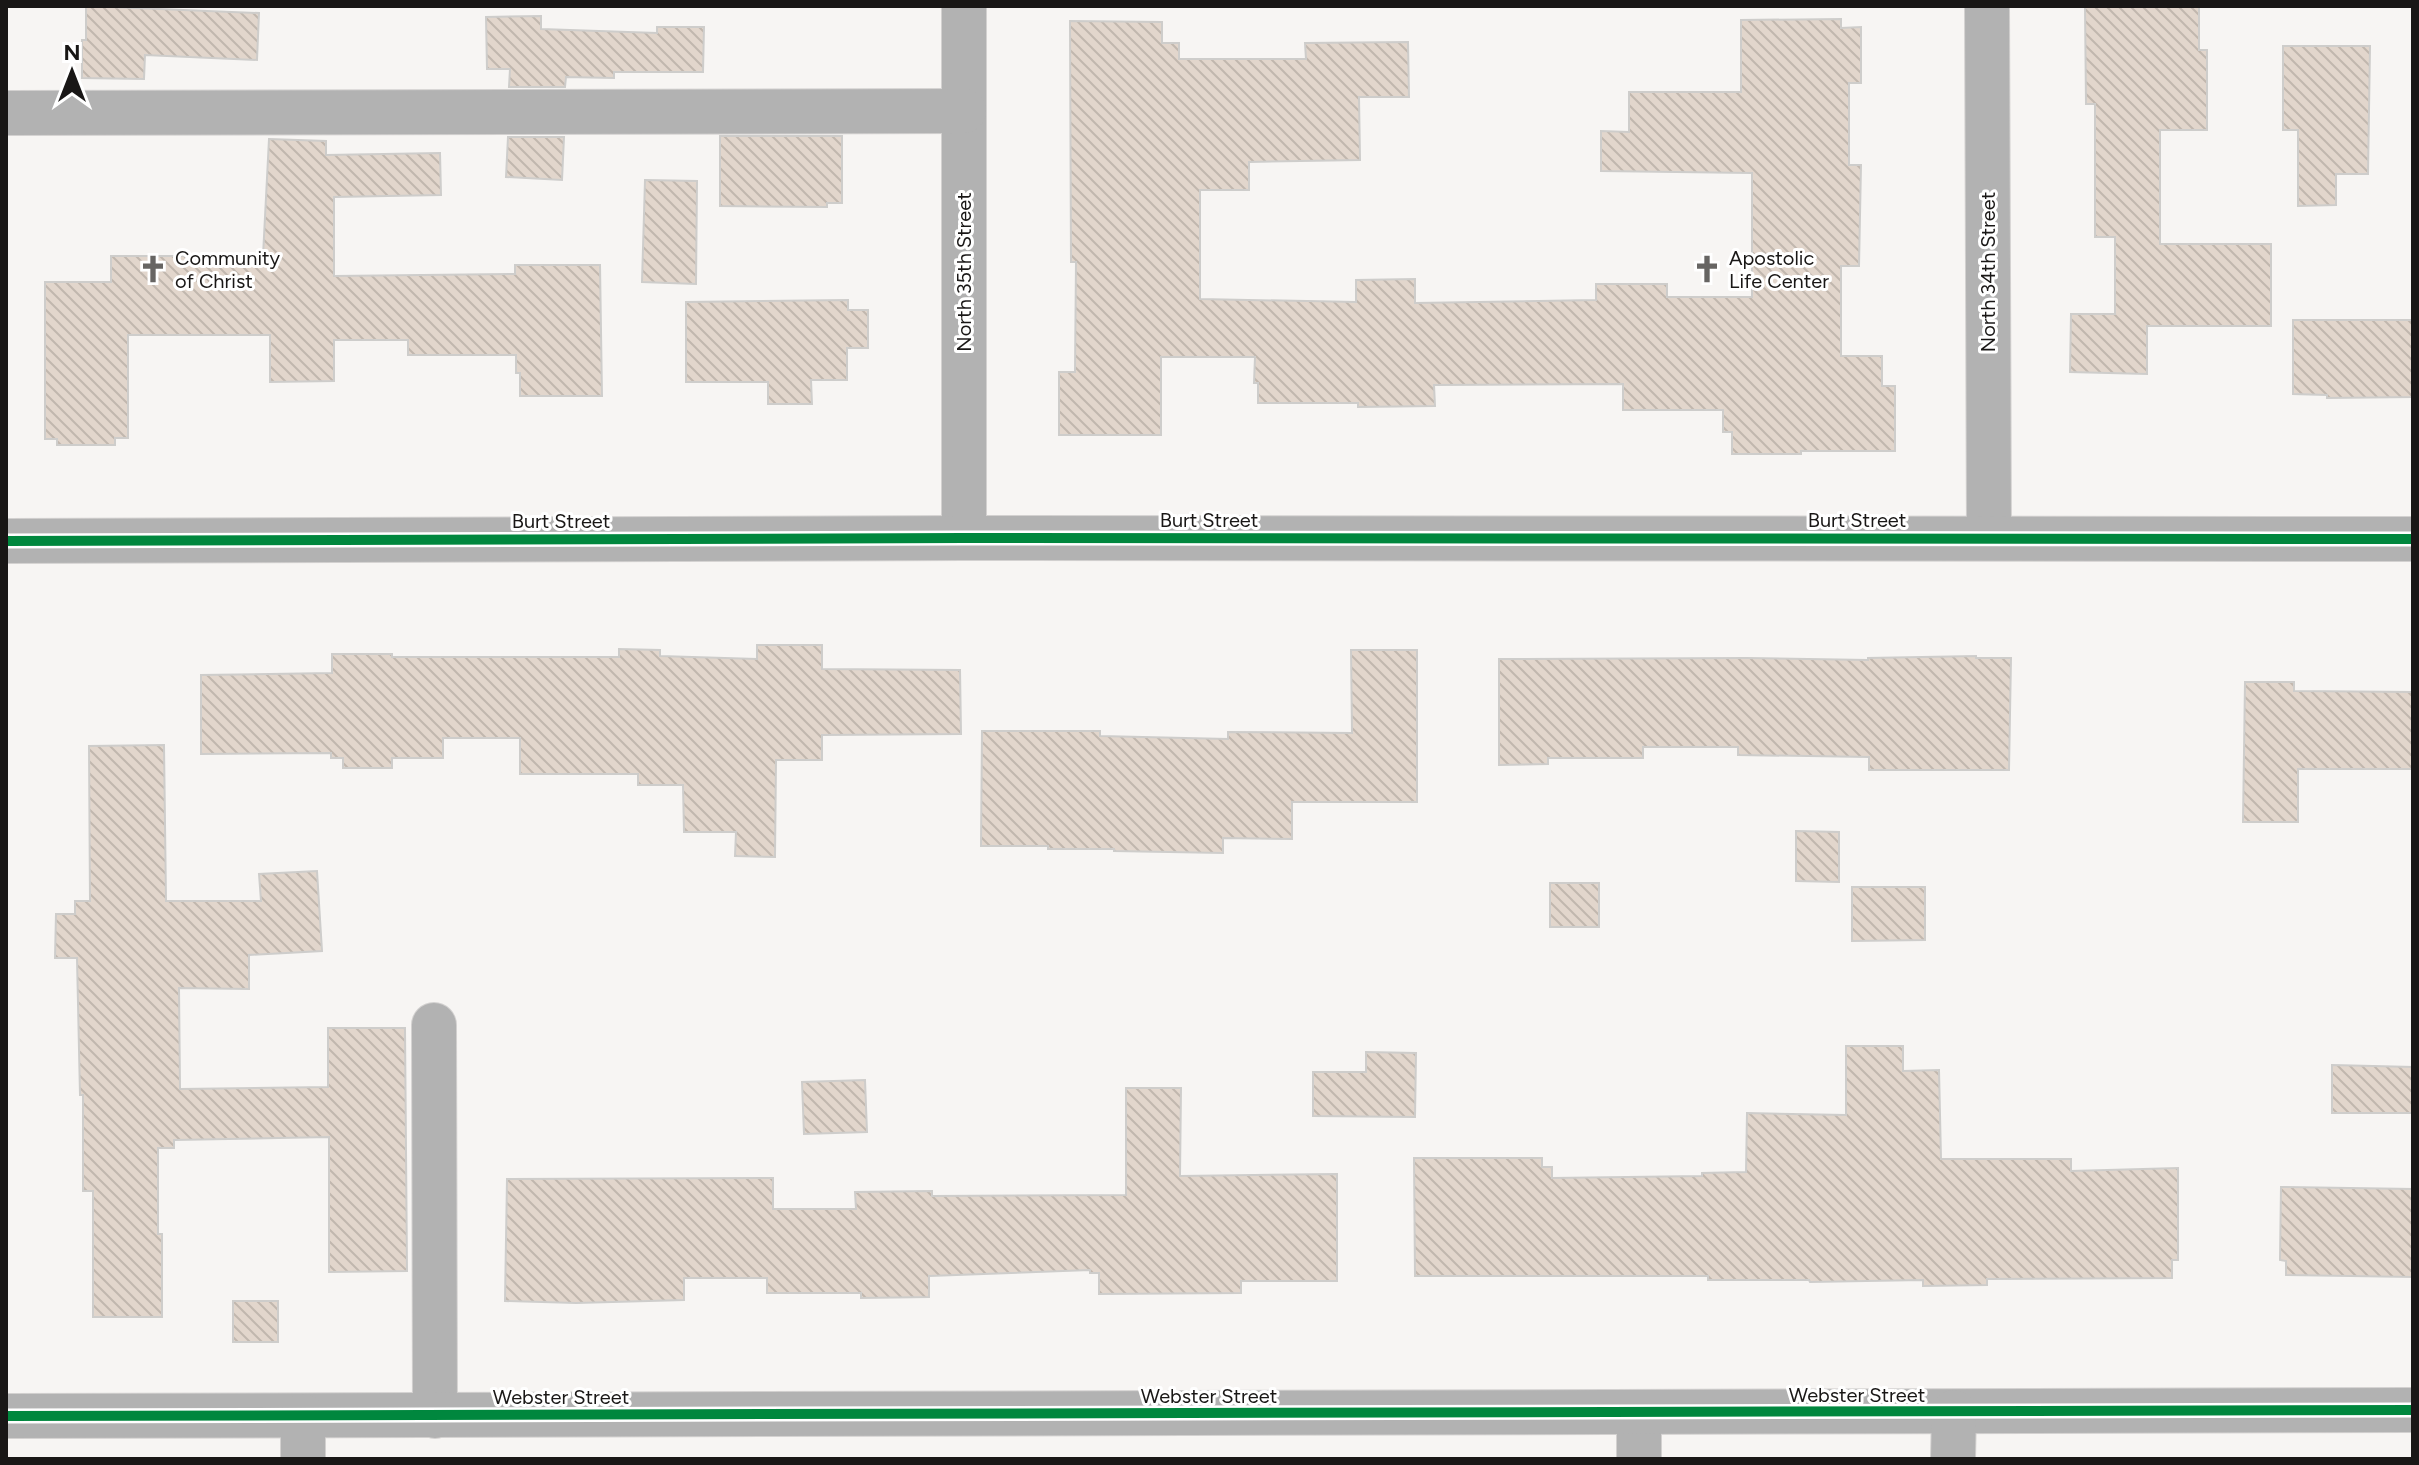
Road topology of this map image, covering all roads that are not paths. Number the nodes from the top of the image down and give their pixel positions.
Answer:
1 (964, 6) edge
2 (1987, 6) edge
3 (964, 111) junction
4 (6, 113) edge
5 (964, 538) junction
6 (1989, 538) junction
7 (2413, 539) edge
8 (6, 541) edge
9 (434, 1025) dead end
10 (2413, 1410) edge
11 (1954, 1412) junction
12 (1639, 1413) junction
13 (6, 1416) edge
14 (303, 1416) junction
15 (435, 1416) junction
16 (303, 1459) edge
17 (1639, 1459) edge
18 (1953, 1459) edge

1 - 3 street, North 35th Street
2 - 6 street, North 34th Street
3 - 4 street
3 - 5 street, North 35th Street
5 - 6 street, Burt Street
5 - 8 street, Burt Street
6 - 7 street, Burt Street
9 - 15 street
10 - 11 street, Webster Street
11 - 12 street, Webster Street
11 - 18 street
12 - 15 street, Webster Street
12 - 17 street
13 - 14 street, Webster Street
14 - 15 street, Webster Street
14 - 16 street

